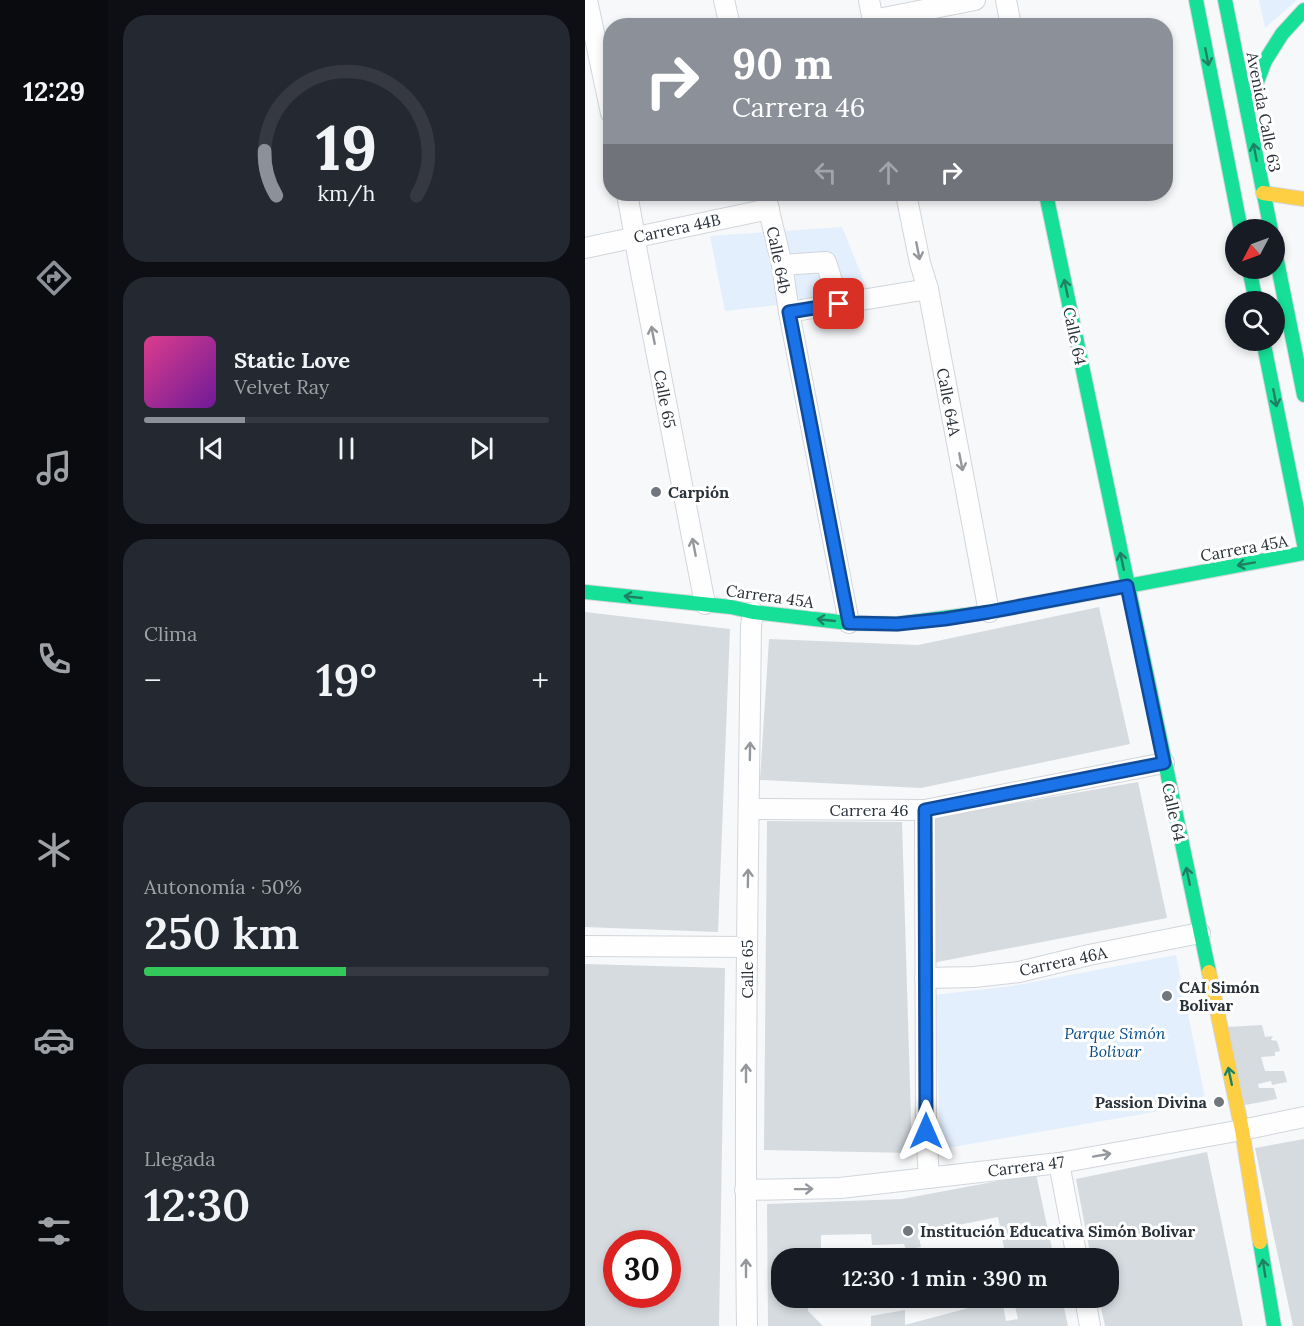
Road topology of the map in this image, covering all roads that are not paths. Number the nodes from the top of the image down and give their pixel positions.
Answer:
1 (587, 0) edge
2 (725, 0) edge
3 (869, 0) edge
4 (975, 0) edge
5 (1006, 0) edge
6 (1196, 0) edge
7 (1225, 0) edge
8 (1304, 10) edge
9 (728, 18) edge
10 (872, 18) edge
11 (895, 18) edge
12 (1009, 18) edge
13 (603, 75) edge
14 (1247, 108) junction
15 (1263, 193) junction
16 (1304, 199) edge
17 (628, 201) edge
18 (767, 201) edge
19 (907, 201) edge
20 (1047, 201) edge
21 (1239, 219) edge
22 (1269, 219) edge
23 (635, 237) junction
24 (585, 248) edge
25 (782, 265) junction
26 (1281, 279) edge
27 (928, 289) junction
28 (839, 304) junction
29 (789, 312) junction
30 (1265, 351) edge
31 (1304, 395) edge
32 (1304, 544) edge
33 (1304, 554) edge
34 (1127, 586) junction
35 (585, 592) edge
36 (705, 604) junction
37 (753, 612) junction
38 (989, 612) junction
39 (849, 623) junction
40 (1164, 763) junction
41 (749, 809) junction
42 (925, 810) junction
43 (1200, 933) junction
44 (585, 946) edge
45 (747, 947) junction
46 (925, 978) junction
47 (1304, 1117) edge
48 (1242, 1130) junction
49 (1059, 1162) junction
50 (929, 1178) junction
51 (745, 1190) junction
52 (1075, 1248) edge
53 (1087, 1308) edge
54 (747, 1326) edge
55 (1090, 1326) edge
56 (1274, 1326) edge

1 - 13 street
2 - 9 street
3 - 10 street
4 - 11 street
5 - 12 street
6 -> 21 main road
7 - 14 main road, Avenida Calle 63
8 - 14 main road
15 -> 14 main road, Avenida Calle 63
15 - 16 main road
15 - 22 main road, Avenida Calle 63
17 - 23 street, Calle 65
18 - 23 street, Carrera 44B
18 - 25 street, Calle 64b
19 -> 27 street, Calle 64A
34 -> 20 main road, Calle 64
23 - 24 street, Carrera 44B
36 -> 23 street, Calle 65
25 - 28 street
25 - 29 street, Calle 64b
26 - 31 main road
27 - 28 street
27 -> 38 street, Calle 64A
28 - 29 street
29 - 39 street, Calle 64b
30 -> 32 main road
33 -> 34 main road, Carrera 45A
34 - 38 main road, Carrera 45A
34 - 40 main road, Calle 64
36 -> 35 main road, Carrera 45A
36 - 37 main road, Carrera 45A
39 -> 37 main road, Carrera 45A
41 -> 37 street, Calle 65
38 - 39 main road, Carrera 45A
40 - 42 street, Carrera 46
43 -> 40 main road, Calle 64
41 - 42 street, Carrera 46
45 -> 41 street, Calle 65
42 - 46 street
43 - 46 street, Carrera 46A
48 -> 43 main road, Calle 64
44 - 45 street
51 -> 45 street, Calle 65
46 - 50 street
47 - 48 street, Carrera 47
49 -> 48 street, Carrera 47
56 -> 48 main road, Calle 64
49 - 50 street, Carrera 47
49 - 52 street
51 -> 50 street, Carrera 47
54 -> 51 street, Calle 65
53 - 55 street

